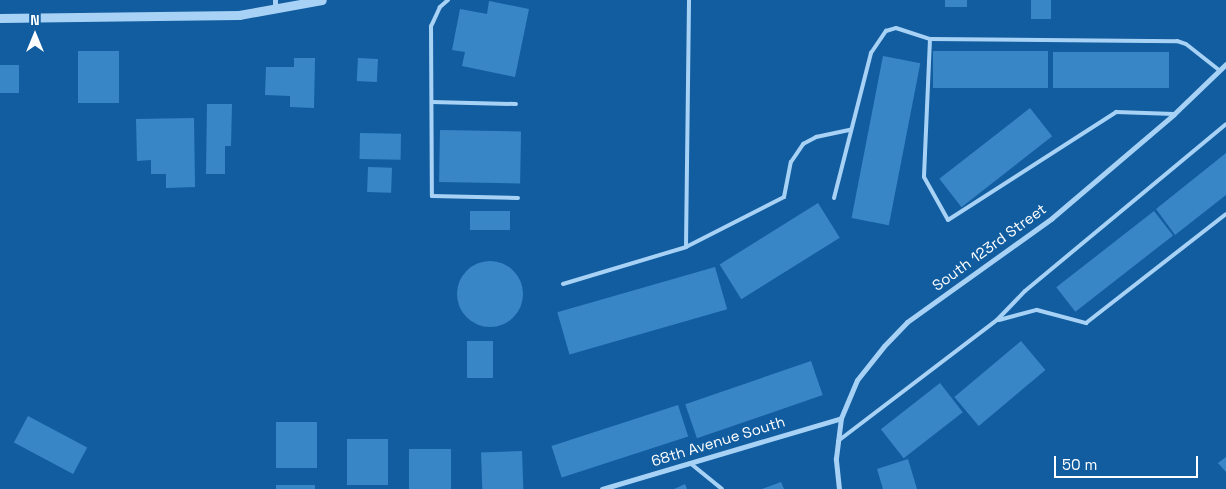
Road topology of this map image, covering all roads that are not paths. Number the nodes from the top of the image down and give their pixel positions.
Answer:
1 (275, 0) edge
2 (322, 0) edge
3 (448, 0) edge
4 (689, 0) edge
5 (275, 11) junction
6 (0, 18) edge
7 (930, 39) junction
8 (1226, 64) edge
9 (1219, 70) junction
10 (432, 102) junction
11 (516, 104) dead end
12 (1174, 114) junction
13 (1226, 124) edge
14 (850, 130) junction
15 (518, 198) dead end
16 (834, 198) dead end
17 (1226, 214) edge
18 (686, 247) junction
19 (563, 284) dead end
20 (997, 320) junction
21 (841, 418) junction
22 (838, 441) junction
23 (690, 463) junction
24 (602, 489) edge
25 (722, 489) edge
26 (839, 489) edge

1 - 5 street
2 - 5 street
3 - 10 lane
4 - 18 lane
5 - 6 street
7 - 9 lane
7 - 12 lane
7 - 14 lane
8 - 9 street, South 123rd Street
9 - 12 street, South 123rd Street
10 - 11 lane
10 - 15 lane
12 - 21 street, South 123rd Street
13 - 20 lane
14 - 16 lane
14 - 18 lane
17 - 20 lane
18 - 19 lane
20 - 22 lane
21 - 22 street, South 123rd Street
21 - 23 street, 68th Avenue South
22 - 26 street, South 123rd Street
23 - 24 street, 68th Avenue South
23 - 25 lane

